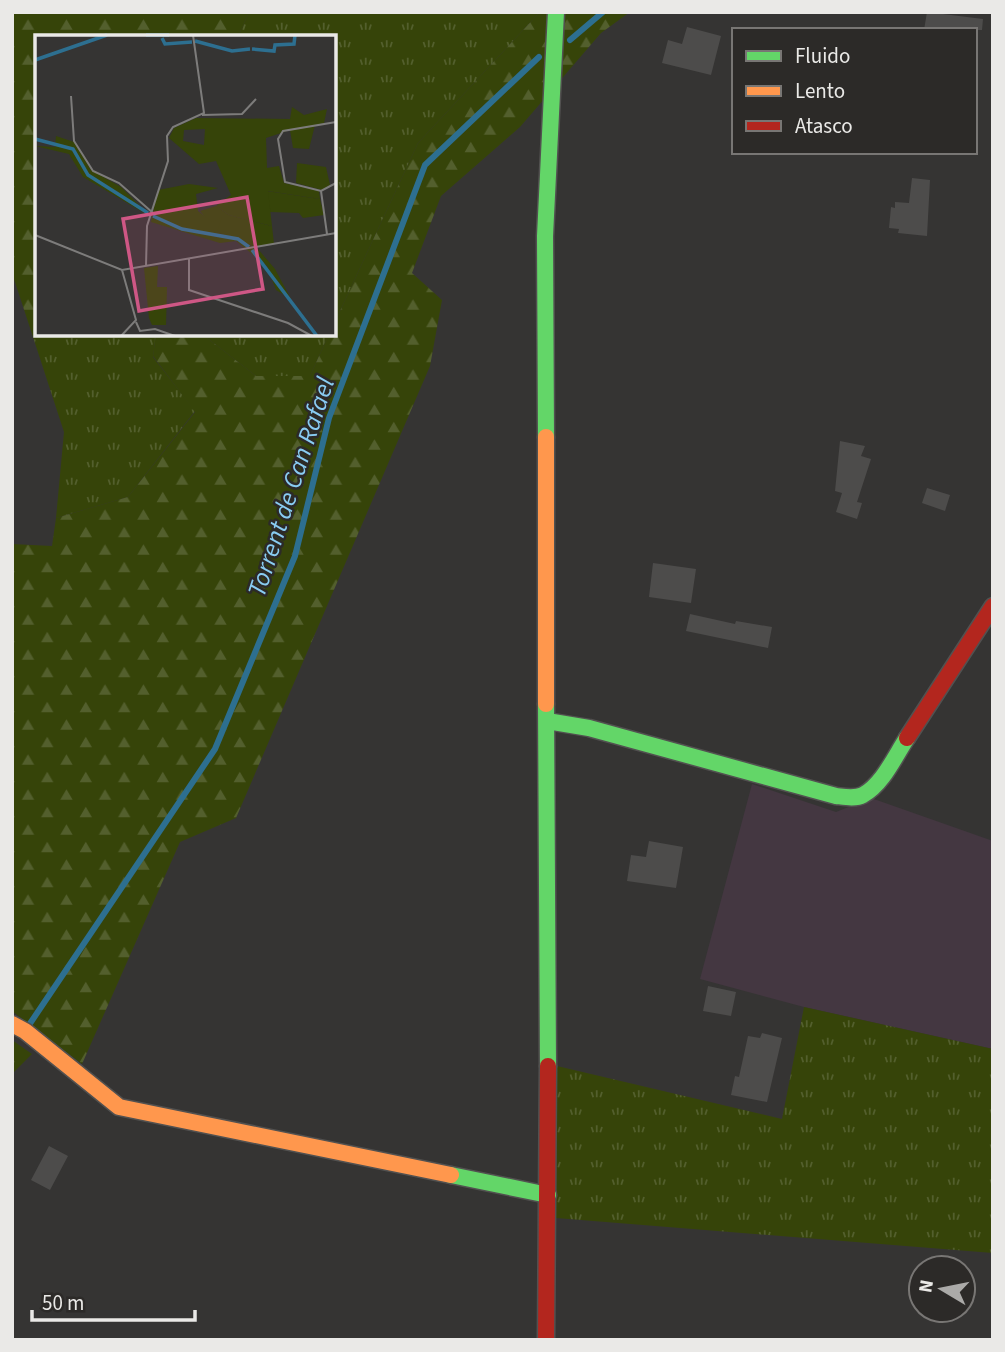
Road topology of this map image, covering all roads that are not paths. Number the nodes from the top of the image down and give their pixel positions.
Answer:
1 (556, 12) edge
2 (993, 606) edge
3 (547, 721) junction
4 (12, 1024) edge
5 (548, 1195) junction
6 (546, 1340) edge

1 - 3 street
2 - 3 street
3 - 5 street
4 - 5 street
5 - 6 street

